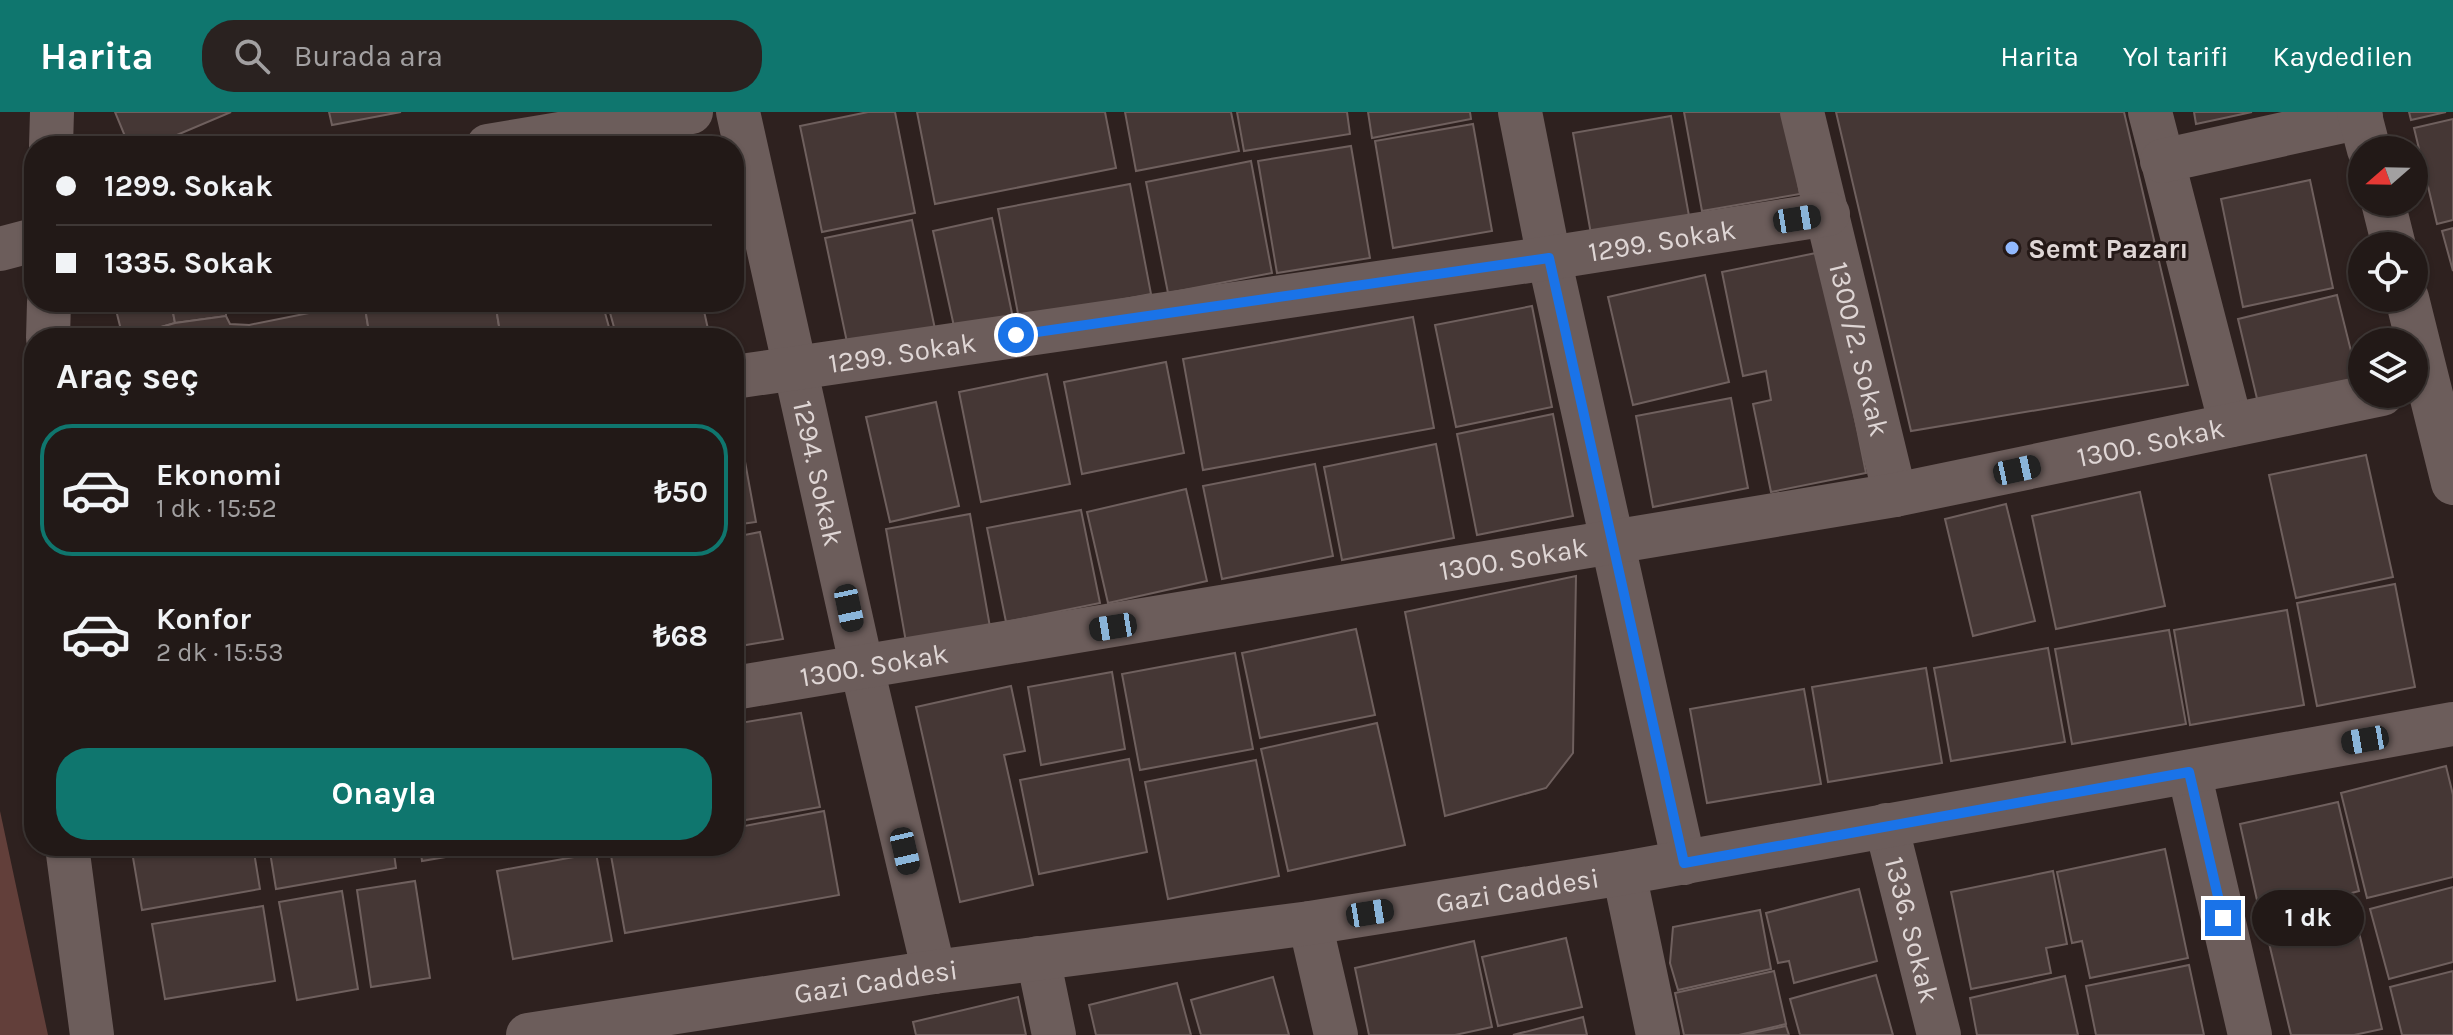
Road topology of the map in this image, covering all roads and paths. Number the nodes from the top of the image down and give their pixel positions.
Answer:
1 (52, 112) edge
2 (691, 112) edge
3 (738, 112) edge
4 (1520, 112) edge
5 (1802, 112) edge
6 (2150, 112) edge
7 (2363, 126) edge
8 (51, 136) edge
9 (548, 136) edge
10 (743, 136) edge
11 (744, 138) edge
12 (2162, 161) junction
13 (1828, 214) junction
14 (24, 243) edge
15 (0, 249) edge
16 (1549, 258) junction
17 (796, 366) junction
18 (744, 375) edge
19 (2348, 401) edge
20 (2428, 405) edge
21 (2231, 425) junction
22 (2453, 483) edge
23 (1895, 495) junction
24 (1615, 544) junction
25 (862, 668) junction
26 (744, 686) edge
27 (2453, 724) edge
28 (2189, 772) junction
29 (1886, 825) junction
30 (68, 856) edge
31 (1684, 863) junction
32 (1624, 873) junction
33 (1310, 923) junction
34 (1038, 958) junction
35 (934, 972) junction
36 (92, 1035) edge
37 (528, 1035) edge
38 (1054, 1035) edge
39 (1336, 1035) edge
40 (1658, 1035) edge
41 (1939, 1035) edge
42 (2250, 1035) edge

1 - 8 street
2 - 9 street
3 - 10 street, 1294. Sokak
4 - 16 street
5 - 13 street, 1300/2. Sokak
6 - 12 street
7 - 12 street
11 - 17 street, 1294. Sokak
12 - 21 street
13 - 16 street, 1299. Sokak
13 - 23 street, 1300/2. Sokak
14 - 15 street
16 - 17 street, 1299. Sokak
16 - 24 street
17 - 18 street, 1299. Sokak
17 - 25 street, 1294. Sokak
19 - 21 street, 1300. Sokak
20 - 22 street
21 - 23 street, 1300. Sokak
23 - 24 street, 1300. Sokak
24 - 25 street, 1300. Sokak
24 - 31 street
25 - 26 street, 1300. Sokak
25 - 35 street, 1294. Sokak
27 - 28 street, Gazi Caddesi
28 - 29 street, Gazi Caddesi
28 - 42 street
29 - 31 street, Gazi Caddesi
29 - 41 street, 1336. Sokak
30 - 36 street
31 - 32 street, Gazi Caddesi
32 - 33 street, Gazi Caddesi
32 - 40 street
33 - 34 street, Gazi Caddesi
33 - 39 street
34 - 35 street, Gazi Caddesi
34 - 38 street
35 - 37 street, Gazi Caddesi

